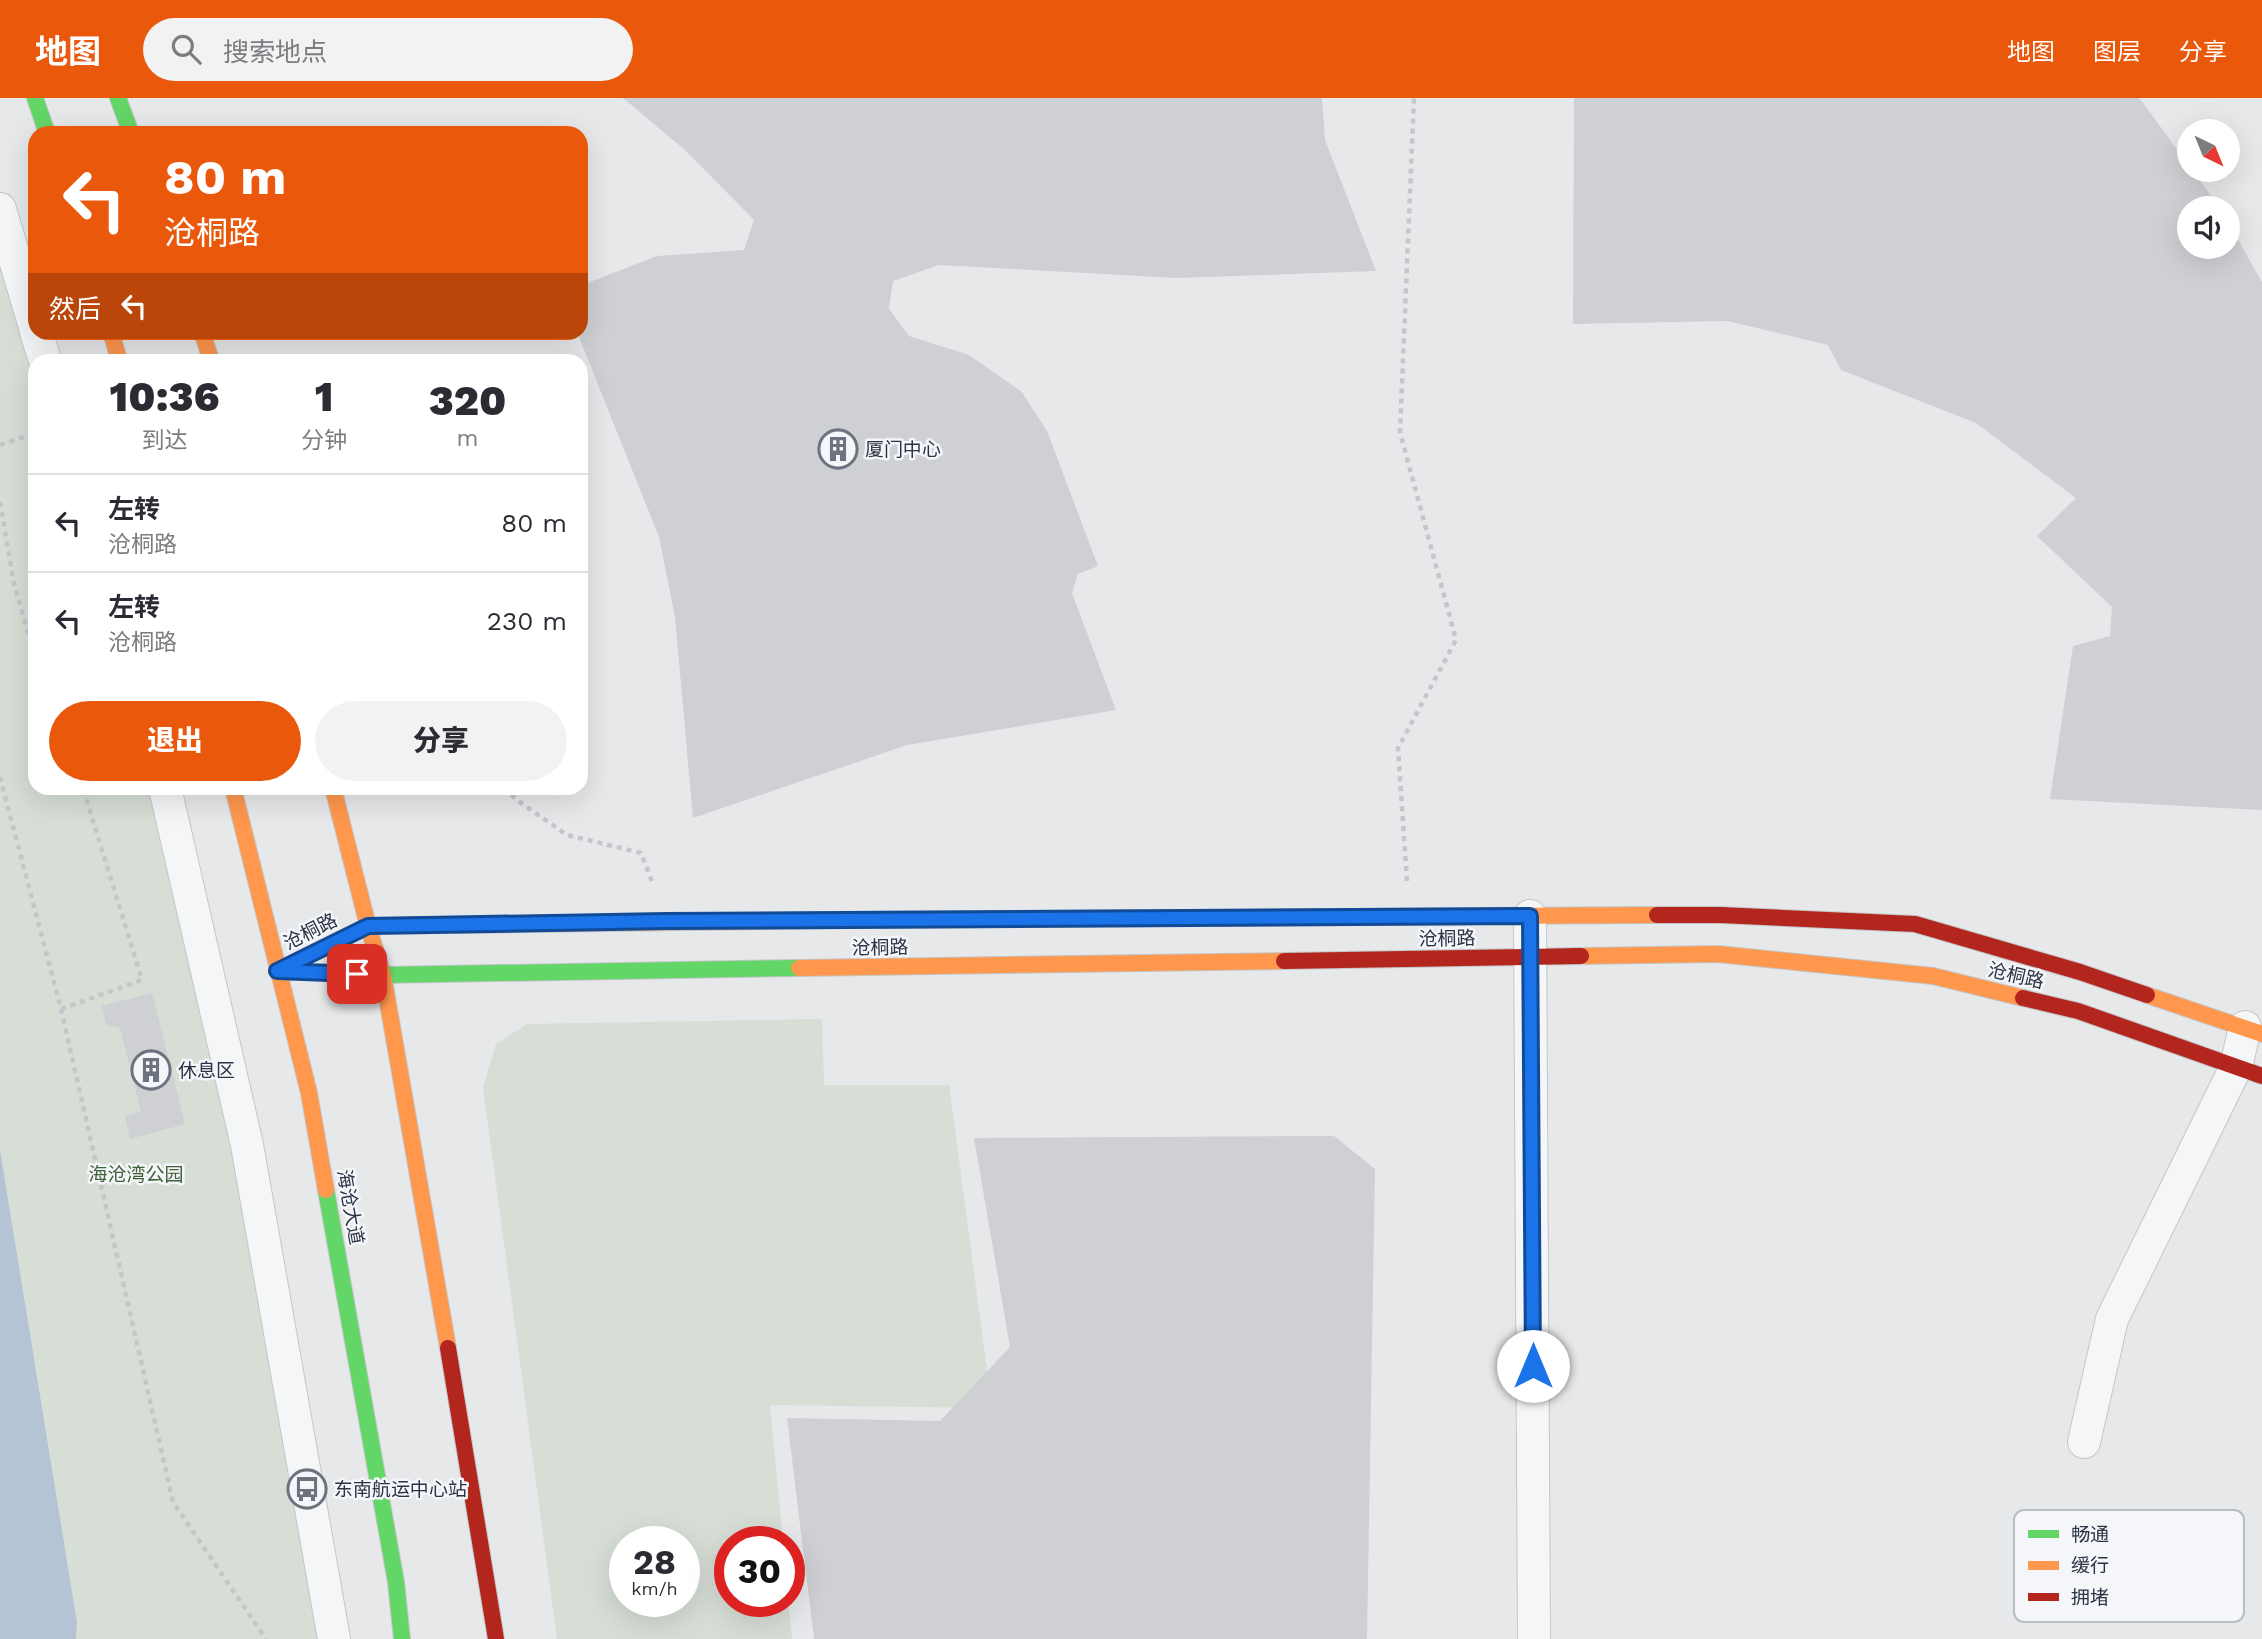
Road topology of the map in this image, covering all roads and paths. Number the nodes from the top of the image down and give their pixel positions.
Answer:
1 (35, 98) edge
2 (118, 98) edge
3 (1414, 98) edge
4 (45, 126) edge
5 (128, 126) edge
6 (0, 209) edge
7 (28, 303) edge
8 (28, 435) edge
9 (0, 445) edge
10 (0, 502) edge
11 (28, 632) edge
12 (0, 777) edge
13 (85, 795) edge
14 (167, 795) edge
15 (235, 795) edge
16 (335, 795) edge
17 (511, 795) edge
18 (641, 853) dead end
19 (1410, 916) junction
20 (1530, 916) junction
21 (368, 926) junction
22 (1531, 958) junction
23 (277, 971) junction
24 (383, 975) junction
25 (61, 1009) junction
26 (2253, 1030) edge
27 (2249, 1071) edge
28 (2084, 1442) dead end
29 (267, 1639) edge
30 (334, 1639) edge
31 (402, 1639) edge
32 (496, 1639) edge
33 (1534, 1639) edge

1 - 4 main road
2 - 5 main road
3 - 19 path
6 - 7 street
8 - 9 path
10 - 11 path
12 - 25 path
13 - 25 path
14 - 30 street
15 - 23 main road, 海沧大道
16 - 21 main road
17 - 18 path
19 - 20 main road, 沧桐路
19 - 21 main road, 沧桐路
20 - 22 street
20 - 26 main road, 沧桐路
21 - 23 main road, 沧桐路
21 - 24 main road
22 - 24 main road, 沧桐路
22 - 27 main road, 沧桐路
22 - 33 street
23 - 24 main road, 沧桐路
23 - 31 main road, 海沧大道
24 - 32 main road
25 - 29 path
26 - 27 street
27 - 28 street

